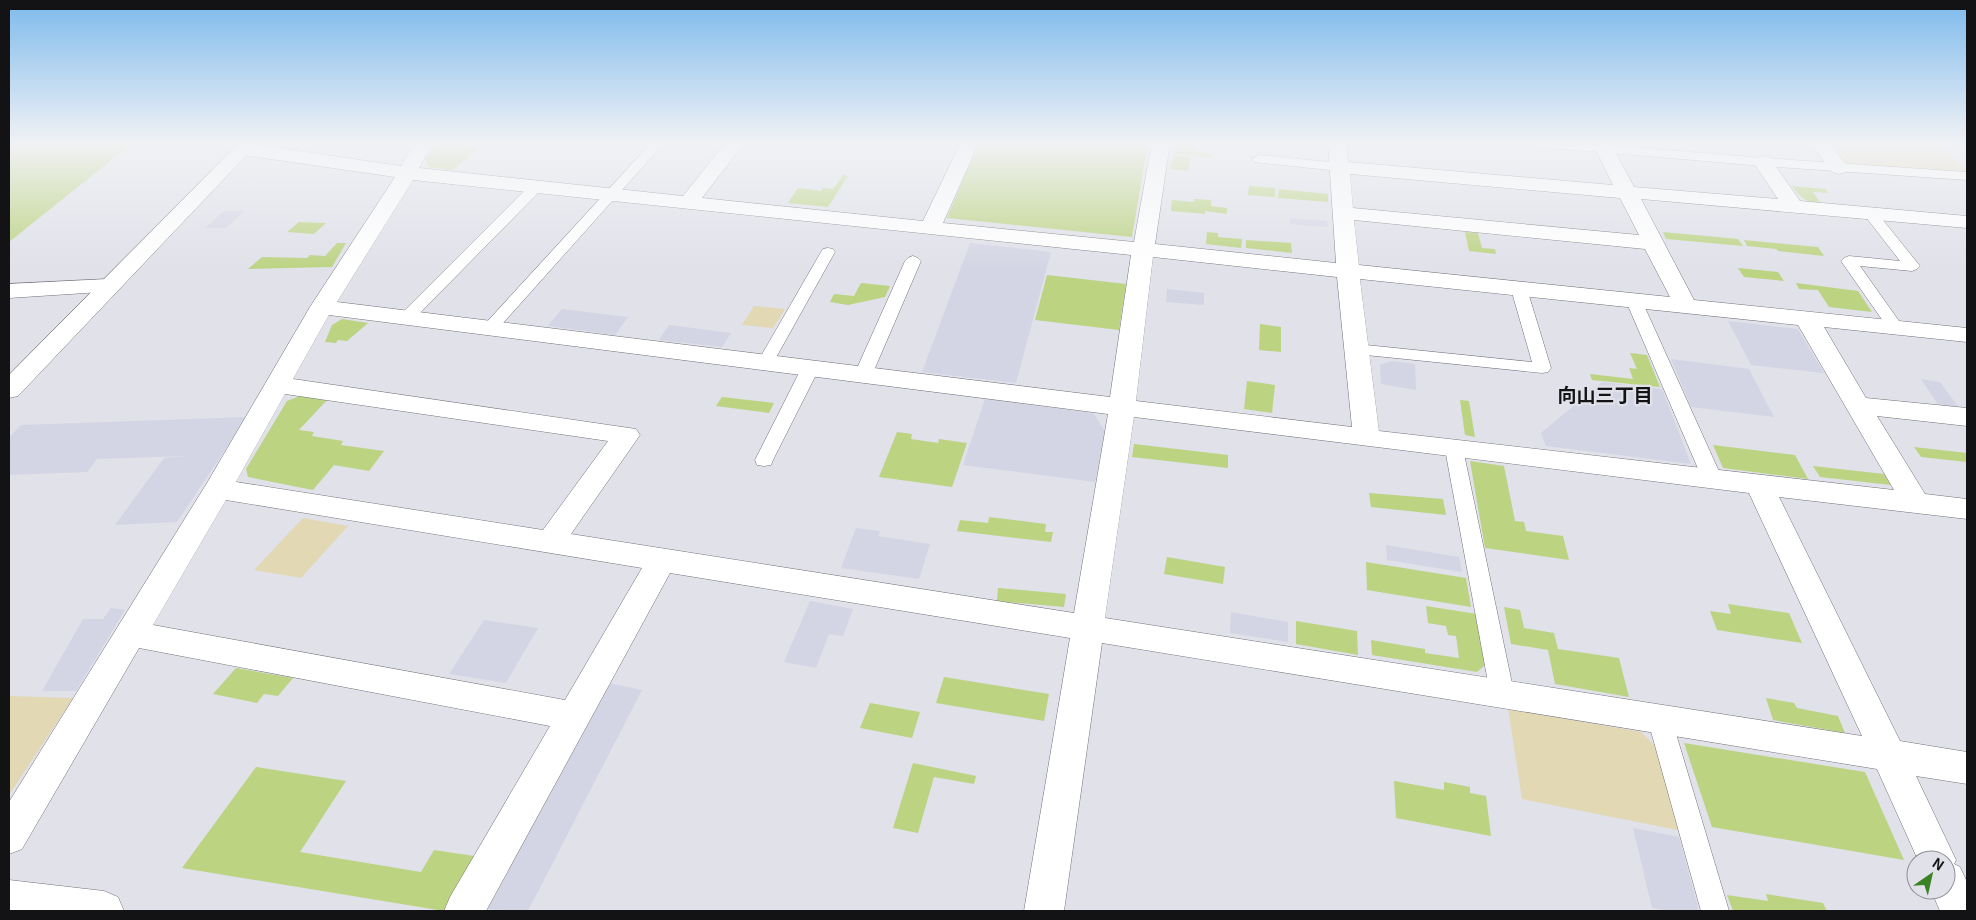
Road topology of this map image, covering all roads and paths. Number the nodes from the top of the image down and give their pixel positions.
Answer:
1 (208, 185) edge
2 (399, 185) edge
3 (517, 185) edge
4 (620, 185) edge
5 (702, 185) edge
6 (950, 185) edge
7 (1154, 185) edge
8 (1341, 185) edge
9 (1547, 185) edge
10 (1624, 185) edge
11 (1778, 185) edge
12 (536, 187) junction
13 (1628, 192) junction
14 (611, 195) junction
15 (688, 203) junction
16 (1792, 205) junction
17 (1869, 212) junction
18 (1343, 213) junction
19 (1967, 222) edge
20 (930, 228) junction
21 (1654, 243) junction
22 (1143, 250) junction
23 (828, 252) dead end
24 (913, 261) dead end
25 (1348, 271) junction
26 (108, 286) junction
27 (1519, 289) junction
28 (9, 291) edge
29 (1634, 301) junction
30 (1686, 306) junction
31 (322, 307) junction
32 (408, 317) junction
33 (1807, 319) junction
34 (490, 328) junction
35 (1896, 328) junction
36 (1967, 335) edge
37 (1356, 349) junction
38 (765, 363) junction
39 (810, 368) junction
40 (863, 375) junction
41 (278, 385) junction
42 (9, 390) edge
43 (1858, 405) junction
44 (1122, 407) junction
45 (1967, 417) edge
46 (1366, 438) junction
47 (1454, 449) junction
48 (764, 460) dead end
49 (1712, 478) junction
50 (1759, 484) junction
51 (218, 489) junction
52 (1916, 503) junction
53 (1967, 510) edge
54 (550, 542) junction
55 (662, 560) junction
56 (1087, 628) junction
57 (130, 634) junction
58 (1502, 693) junction
59 (573, 716) junction
60 (1659, 717) junction
61 (1889, 756) junction
62 (1967, 768) edge
63 (9, 836) edge
64 (1932, 850) edge
65 (9, 899) edge
66 (104, 911) edge
67 (464, 911) edge
68 (1044, 911) edge
69 (1715, 911) edge

1 - 26 street
2 - 31 street
3 - 12 street
4 - 14 lane
5 - 15 street
6 - 20 street
7 - 22 street
8 - 18 street
9 - 13 street
10 - 13 street
11 - 16 street
12 - 14 street
12 - 32 lane
13 - 16 street
13 - 21 street
14 - 15 street
14 - 34 lane
15 - 20 street
16 - 17 street
17 - 19 street
17 - 35 lane
18 - 21 street
18 - 25 street
20 - 22 street
21 - 30 street
22 - 25 street
22 - 44 street
23 - 38 lane
24 - 40 lane
25 - 27 street
25 - 37 street
26 - 28 street
26 - 42 street
27 - 29 street
27 - 37 lane
29 - 30 street
29 - 49 lane
30 - 33 street
31 - 32 street
31 - 41 street
32 - 34 street
33 - 35 street
33 - 43 street
34 - 38 street
35 - 36 street
37 - 46 street
38 - 39 street
39 - 40 street
39 - 48 lane
40 - 44 street
41 - 51 street
41 - 54 street
43 - 45 street
43 - 52 street
44 - 46 street
44 - 56 street
46 - 47 street
47 - 49 street
47 - 58 lane
49 - 50 street
50 - 52 street
50 - 61 street
51 - 54 street
51 - 57 street
52 - 53 street
54 - 55 street
55 - 56 street
55 - 59 street
56 - 58 street
56 - 68 street
57 - 59 street
57 - 63 street
58 - 60 street
59 - 67 street
60 - 61 street
60 - 69 lane
61 - 62 street
61 - 64 street
65 - 66 street

